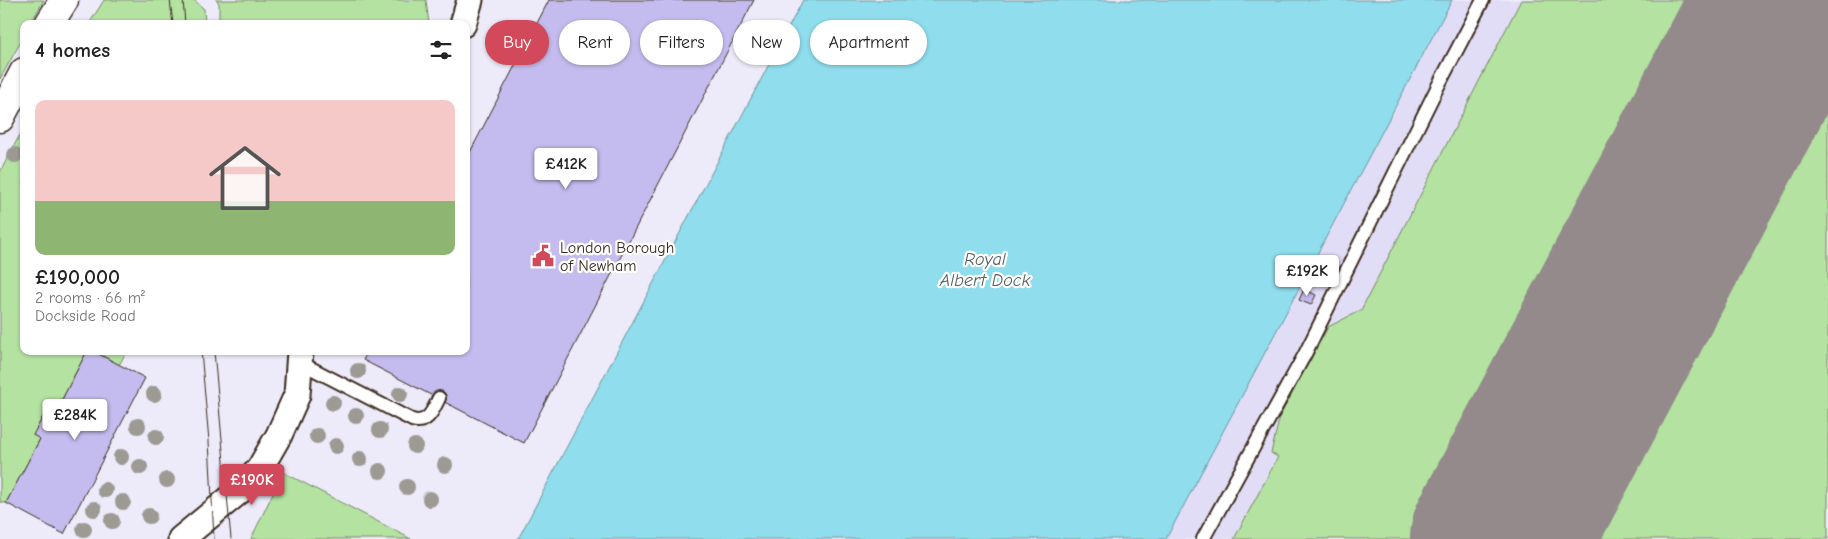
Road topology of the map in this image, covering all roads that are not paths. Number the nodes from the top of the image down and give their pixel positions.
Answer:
1 (64, 0) edge
2 (470, 0) edge
3 (1483, 0) edge
4 (52, 20) edge
5 (465, 20) edge
6 (20, 80) edge
7 (0, 118) edge
8 (299, 356) edge
9 (439, 398) dead end
10 (180, 539) edge
11 (1203, 539) edge

1 - 4 main road
2 - 5 street
3 - 11 lane
6 - 7 main road
8 - 9 lane
8 - 10 street

